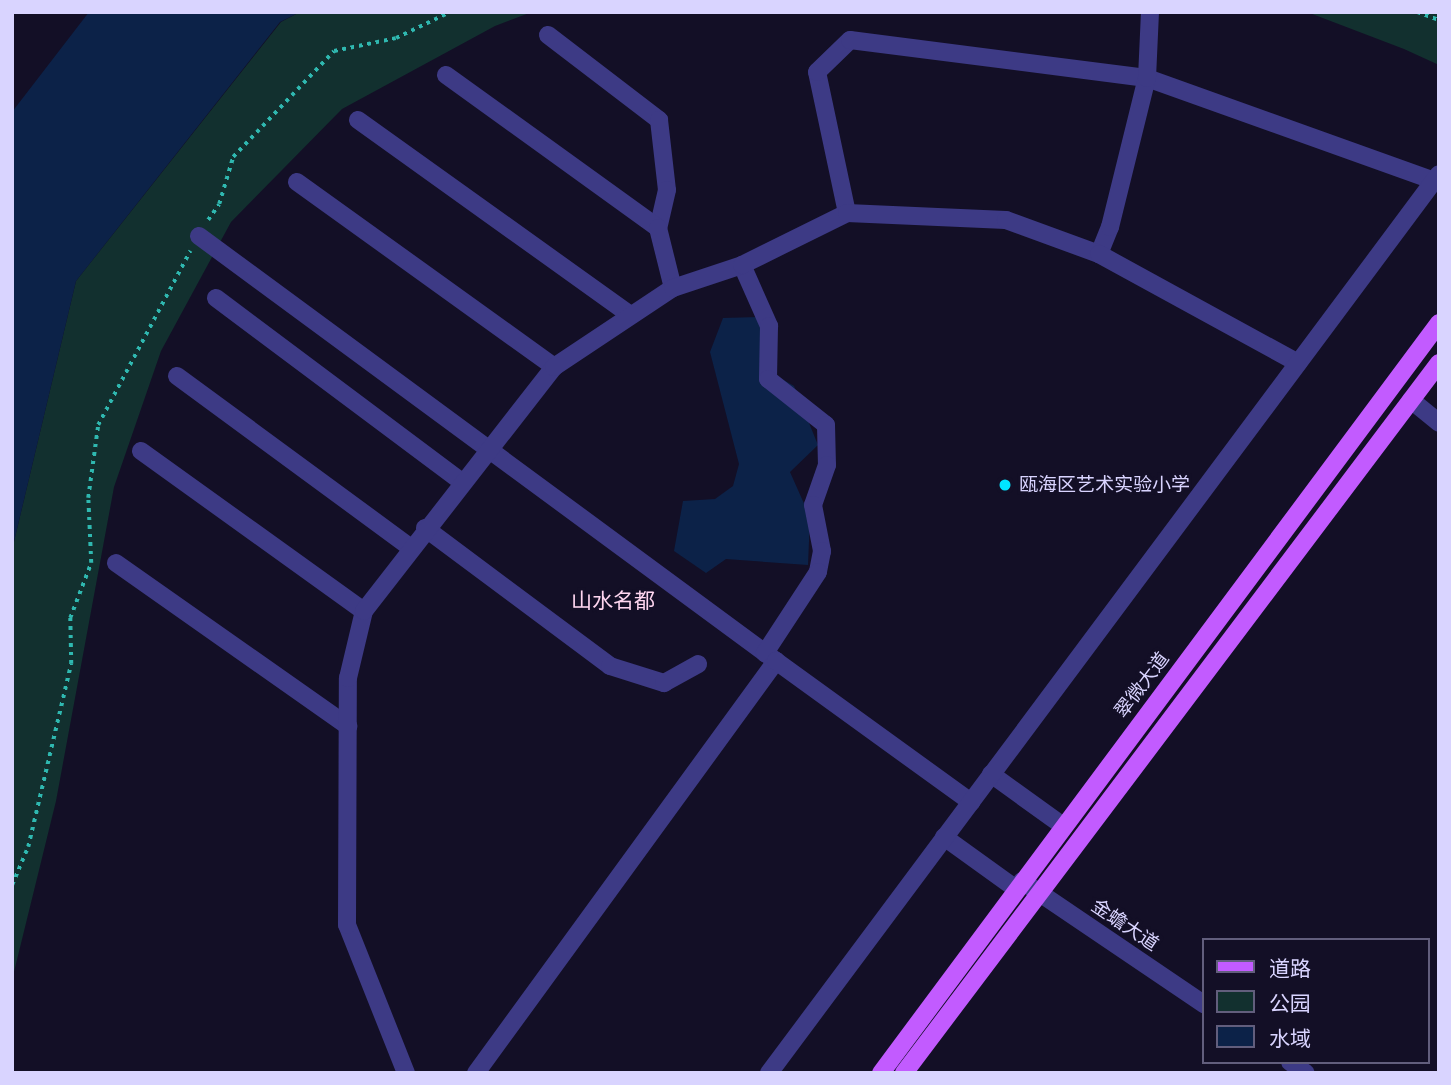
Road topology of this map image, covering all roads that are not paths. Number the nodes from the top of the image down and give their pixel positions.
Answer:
1 (1150, 12) edge
2 (548, 35) dead end
3 (446, 75) dead end
4 (1147, 78) junction
5 (358, 120) dead end
6 (1437, 178) edge
7 (297, 182) dead end
8 (847, 212) junction
9 (658, 228) junction
10 (199, 236) road end
11 (1099, 254) junction
12 (742, 265) junction
13 (673, 288) junction
14 (216, 298) dead end
15 (629, 314) junction
16 (1439, 323) edge
17 (1297, 363) junction
18 (1439, 363) edge
19 (554, 367) junction
20 (177, 376) dead end
21 (1411, 400) junction
22 (1439, 423) edge
23 (489, 448) junction
24 (141, 451) dead end
25 (462, 482) junction
26 (425, 528) junction
27 (411, 548) junction
28 (116, 563) dead end
29 (364, 611) junction
30 (770, 657) junction
31 (698, 664) dead end
32 (348, 726) junction
33 (991, 774) junction
34 (971, 802) junction
35 (1063, 826) junction
36 (944, 837) junction
37 (1019, 885) junction
38 (1038, 892) junction
39 (1202, 1003) edge
40 (406, 1073) edge
41 (476, 1073) edge
42 (769, 1073) edge
43 (881, 1073) edge
44 (904, 1073) edge

1 - 4 street
2 - 9 street
3 - 9 street
4 - 6 street
4 - 8 street
4 - 11 street
5 - 15 street
6 - 17 street
7 - 19 street
8 - 11 street
8 - 12 street
9 - 13 street
10 - 23 street
11 - 17 street
12 - 13 street
12 - 30 street
13 - 15 street
14 - 25 street
15 - 19 street
16 - 35 main road, 翠微大道
17 - 33 street
18 - 21 main road
19 - 23 street
20 - 27 street
21 - 22 street
21 - 38 main road
23 - 25 street
23 - 30 street
24 - 29 street
25 - 26 street
26 - 27 street
26 - 31 street
27 - 29 street
28 - 32 street
29 - 32 street
30 - 34 street
30 - 41 street
32 - 40 street
33 - 34 street
33 - 35 street
34 - 36 street
35 - 37 main road, 翠微大道
36 - 37 street, 金蟾大道
36 - 42 street
37 - 38 street, 金蟾大道
37 - 43 main road, 翠微大道
38 - 39 street, 金蟾大道
38 - 44 main road

